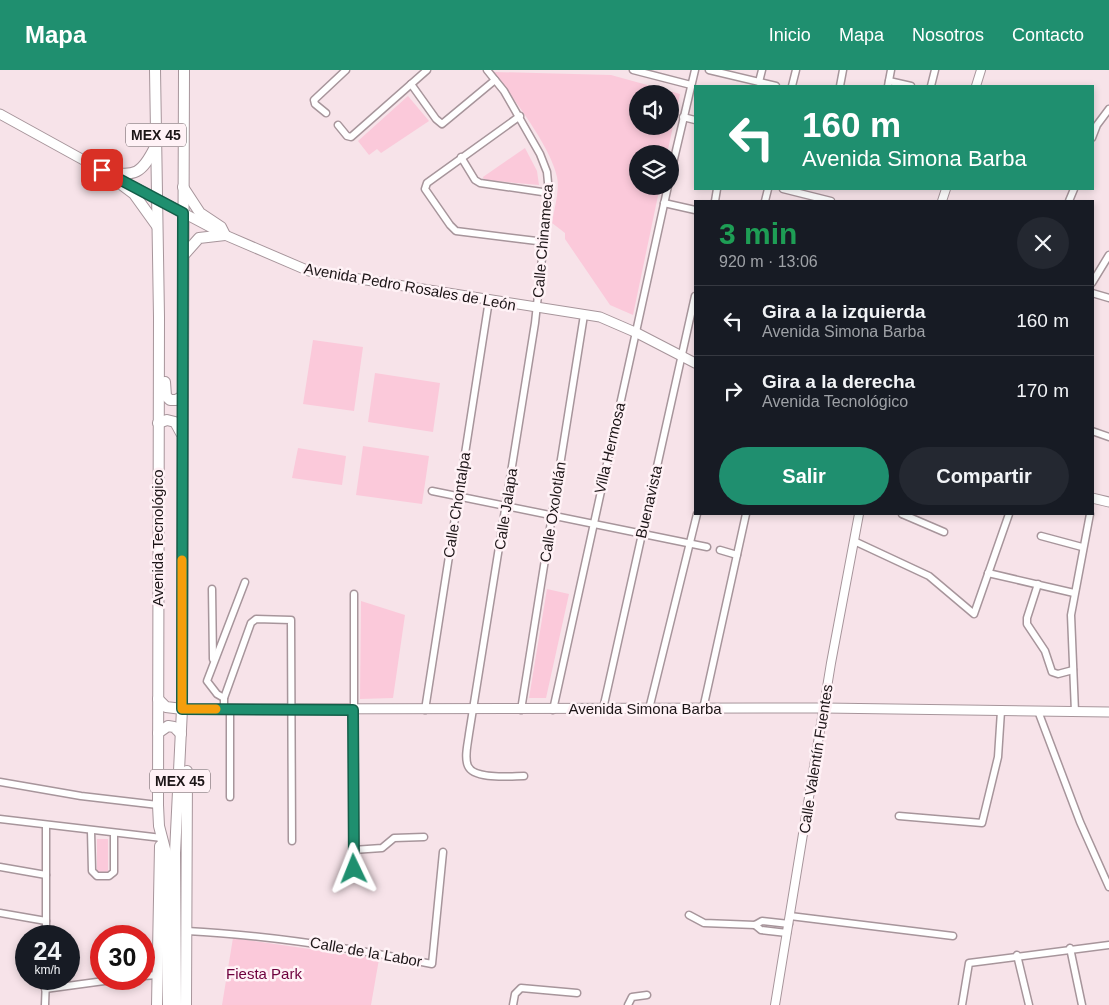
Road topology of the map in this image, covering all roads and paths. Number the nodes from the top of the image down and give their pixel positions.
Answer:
1 (155, 70) edge
2 (184, 70) edge
3 (346, 70) edge
4 (427, 70) edge
5 (487, 70) edge
6 (633, 70) edge
7 (694, 70) edge
8 (710, 70) edge
9 (762, 70) edge
10 (796, 70) edge
11 (843, 70) edge
12 (891, 70) edge
13 (935, 70) edge
14 (981, 70) edge
15 (495, 80) junction
16 (759, 82) junction
17 (411, 84) junction
18 (888, 84) edge
19 (691, 85) junction
20 (772, 85) edge
21 (792, 85) edge
22 (840, 85) edge
23 (931, 85) edge
24 (976, 85) edge
25 (1109, 109) edge
26 (326, 113) dead end
27 (0, 114) edge
28 (520, 116) junction
29 (683, 116) junction
30 (694, 120) edge
31 (338, 125) dead end
32 (1094, 133) edge
33 (677, 145) edge
34 (156, 146) junction
35 (461, 157) junction
36 (102, 170) junction
37 (183, 187) junction
38 (787, 190) edge
39 (549, 193) junction
40 (666, 195) edge
41 (158, 200) junction
42 (827, 200) edge
43 (664, 203) junction
44 (694, 210) edge
45 (183, 213) junction
46 (158, 227) junction
47 (225, 235) junction
48 (545, 242) junction
49 (183, 256) junction
50 (1109, 256) edge
51 (1094, 280) edge
52 (1094, 293) edge
53 (1109, 298) edge
54 (159, 299) junction
55 (489, 300) junction
56 (694, 301) edge
57 (537, 309) junction
58 (584, 315) junction
59 (637, 333) junction
60 (683, 356) junction
61 (694, 362) edge
62 (183, 396) junction
63 (158, 423) junction
64 (1094, 432) edge
65 (182, 437) junction
66 (1109, 437) edge
67 (432, 491) dead end
68 (458, 495) junction
69 (1094, 499) edge
70 (1109, 502) edge
71 (506, 506) junction
72 (552, 515) junction
73 (697, 515) edge
74 (746, 515) edge
75 (859, 515) edge
76 (904, 515) edge
77 (1009, 515) edge
78 (1090, 515) edge
79 (593, 523) junction
80 (944, 532) dead end
81 (641, 534) junction
82 (1041, 536) dead end
83 (854, 541) junction
84 (690, 543) junction
85 (707, 547) dead end
86 (1082, 547) junction
87 (720, 550) dead end
88 (737, 555) junction
89 (988, 573) junction
90 (244, 582) dead end
91 (1038, 584) junction
92 (212, 589) dead end
93 (1074, 593) junction
94 (354, 594) dead end
95 (213, 662) junction
96 (1073, 670) junction
97 (224, 698) junction
98 (158, 700) junction
99 (703, 708) junction
100 (824, 708) junction
101 (182, 709) junction
102 (227, 709) junction
103 (291, 709) junction
104 (473, 709) junction
105 (604, 709) junction
106 (649, 709) junction
107 (353, 710) junction
108 (425, 710) junction
109 (521, 710) junction
110 (553, 710) junction
111 (1001, 710) junction
112 (1038, 711) junction
113 (1075, 712) junction
114 (1109, 712) edge
115 (158, 733) junction
116 (181, 734) junction
117 (524, 776) dead end
118 (0, 782) edge
119 (230, 797) dead end
120 (158, 806) junction
121 (899, 816) dead end
122 (0, 819) edge
123 (46, 826) junction
124 (91, 831) junction
125 (114, 833) junction
126 (162, 838) junction
127 (424, 838) dead end
128 (292, 841) dead end
129 (353, 850) junction
130 (443, 852) dead end
131 (171, 853) junction
132 (0, 867) edge
133 (354, 869) dead end
134 (46, 875) junction
135 (1109, 887) edge
136 (0, 913) edge
137 (689, 915) dead end
138 (789, 920) junction
139 (46, 921) junction
140 (46, 925) edge
141 (755, 925) junction
142 (187, 930) junction
143 (787, 933) junction
144 (954, 936) dead end
145 (1109, 944) edge
146 (1070, 948) junction
147 (1017, 956) junction
148 (157, 975) joint
149 (46, 990) edge
150 (577, 993) dead end
151 (647, 995) dead end
152 (45, 1005) edge
153 (157, 1005) edge
154 (168, 1005) edge
155 (176, 1005) edge
156 (186, 1005) edge
157 (514, 1005) edge
158 (628, 1005) edge
159 (775, 1005) edge
160 (962, 1005) edge
161 (1029, 1005) edge
162 (1082, 1005) edge

1 - 34 main road, Avenida Tecnológico / MEX 45
2 - 37 main road, Avenida Tecnológico / MEX 45
3 - 26 street
4 - 17 street
5 - 15 street, Calle Chinameca
6 - 19 street
7 - 19 street
8 - 16 street
9 - 16 street
10 - 21 street
11 - 22 street
12 - 18 street
13 - 23 street
14 - 24 street
15 - 17 street
15 - 28 street, Calle Chinameca
16 - 20 street
17 - 31 street
19 - 29 street
25 - 32 street
27 - 36 main road, Avenida Pedro Rosales de León
28 - 35 street
28 - 39 street, Calle Chinameca
29 - 30 street
29 - 33 street
34 - 36 main road
34 - 41 main road, Avenida Tecnológico / MEX 45
35 - 39 street
35 - 48 street
36 - 41 main road, Avenida Pedro Rosales de León
36 - 46 main road
37 - 45 main road, Avenida Tecnológico / MEX 45
37 - 47 main road
38 - 42 street
39 - 48 street, Calle Chinameca
40 - 43 street, Villa Hermosa
41 - 45 main road, Avenida Pedro Rosales de León
41 - 46 main road, Avenida Tecnológico / MEX 45
43 - 44 street
43 - 59 street, Villa Hermosa
45 - 47 main road, Avenida Pedro Rosales de León
45 - 49 main road, Avenida Tecnológico / MEX 45
46 - 54 main road, Avenida Tecnológico / MEX 45
47 - 49 main road
47 - 55 main road, Avenida Pedro Rosales de León
48 - 57 street, Calle Chinameca
49 - 62 main road, Avenida Tecnológico / MEX 45
50 - 51 street
52 - 53 street
54 - 62 main road
54 - 63 main road, Avenida Tecnológico / MEX 45
55 - 57 main road, Avenida Pedro Rosales de León
55 - 68 street, Calle Chontalpa
56 - 60 street, Buenavista
57 - 58 main road, Avenida Pedro Rosales de León
57 - 71 street, Calle Jalapa
58 - 59 main road, Avenida Pedro Rosales de León
58 - 72 street, Calle Oxolotlán
59 - 60 main road, Avenida Pedro Rosales de León
59 - 79 street, Villa Hermosa
60 - 61 main road, Avenida Pedro Rosales de León
60 - 81 street, Buenavista
62 - 65 main road, Avenida Tecnológico / MEX 45
63 - 65 main road
63 - 98 main road, Avenida Tecnológico / MEX 45
64 - 66 street
65 - 101 main road, Avenida Tecnológico / MEX 45
67 - 68 street
68 - 71 street
68 - 108 street, Calle Chontalpa
69 - 70 main road
71 - 72 street
71 - 104 street, Calle Jalapa
72 - 79 street
72 - 109 street, Calle Oxolotlán
73 - 84 street
74 - 88 street
75 - 83 street, Calle Valentín Fuentes
76 - 80 street
77 - 89 street
78 - 86 street
79 - 81 street
79 - 110 street, Villa Hermosa
81 - 84 street
81 - 105 street, Buenavista
82 - 86 street
83 - 89 street
83 - 100 street, Calle Valentín Fuentes
84 - 85 street
84 - 106 street
86 - 93 street
87 - 88 street
88 - 99 street
89 - 91 street
90 - 95 street
91 - 93 street
91 - 96 street
92 - 95 street
93 - 96 street
94 - 107 street
95 - 97 street
96 - 113 street
97 - 102 street
97 - 103 street
98 - 101 main road
98 - 115 main road, Avenida Tecnológico / MEX 45
99 - 100 main road, Avenida Simona Barba
99 - 106 main road, Avenida Simona Barba
100 - 111 main road, Avenida Simona Barba
100 - 138 street, Calle Valentín Fuentes
101 - 102 main road, Avenida Simona Barba
101 - 116 main road, Avenida Tecnológico / MEX 45
101 - 142 main road
102 - 103 main road, Avenida Simona Barba
102 - 119 street
103 - 107 main road, Avenida Simona Barba
103 - 128 street
104 - 108 main road, Avenida Simona Barba
104 - 109 main road, Avenida Simona Barba
104 - 117 street, Calle Jalapa
105 - 106 main road, Avenida Simona Barba
105 - 110 main road, Avenida Simona Barba
107 - 108 main road, Avenida Simona Barba
107 - 129 street
109 - 110 main road, Avenida Simona Barba
111 - 112 main road, Avenida Simona Barba
111 - 121 street
112 - 113 main road, Avenida Simona Barba
112 - 135 street
113 - 114 main road, Avenida Simona Barba
115 - 116 main road
115 - 120 main road, Avenida Tecnológico / MEX 45
116 - 131 main road, Avenida Tecnológico / MEX 45
118 - 120 street
120 - 126 main road, Avenida Tecnológico / MEX 45
122 - 123 street
123 - 124 street
123 - 134 street
124 - 125 street
124 - 125 street
125 - 126 street
126 - 131 main road, Avenida Tecnológico / MEX 45
126 - 148 main road
127 - 129 street
129 - 133 street
130 - 142 street, Calle de la Labor
131 - 154 main road, Avenida Tecnológico / MEX 45
131 - 155 main road, Avenida Tecnológico / MEX 45
132 - 134 street
134 - 139 street
136 - 139 street
137 - 141 street
138 - 141 street
138 - 143 street, Calle Valentín Fuentes
138 - 144 street
139 - 140 street
141 - 143 street
142 - 156 main road
143 - 159 street, Calle Valentín Fuentes
145 - 146 street
146 - 147 street
146 - 162 street
147 - 160 street
147 - 161 street
148 - 153 main road
149 - 152 street
150 - 157 street
151 - 158 street

